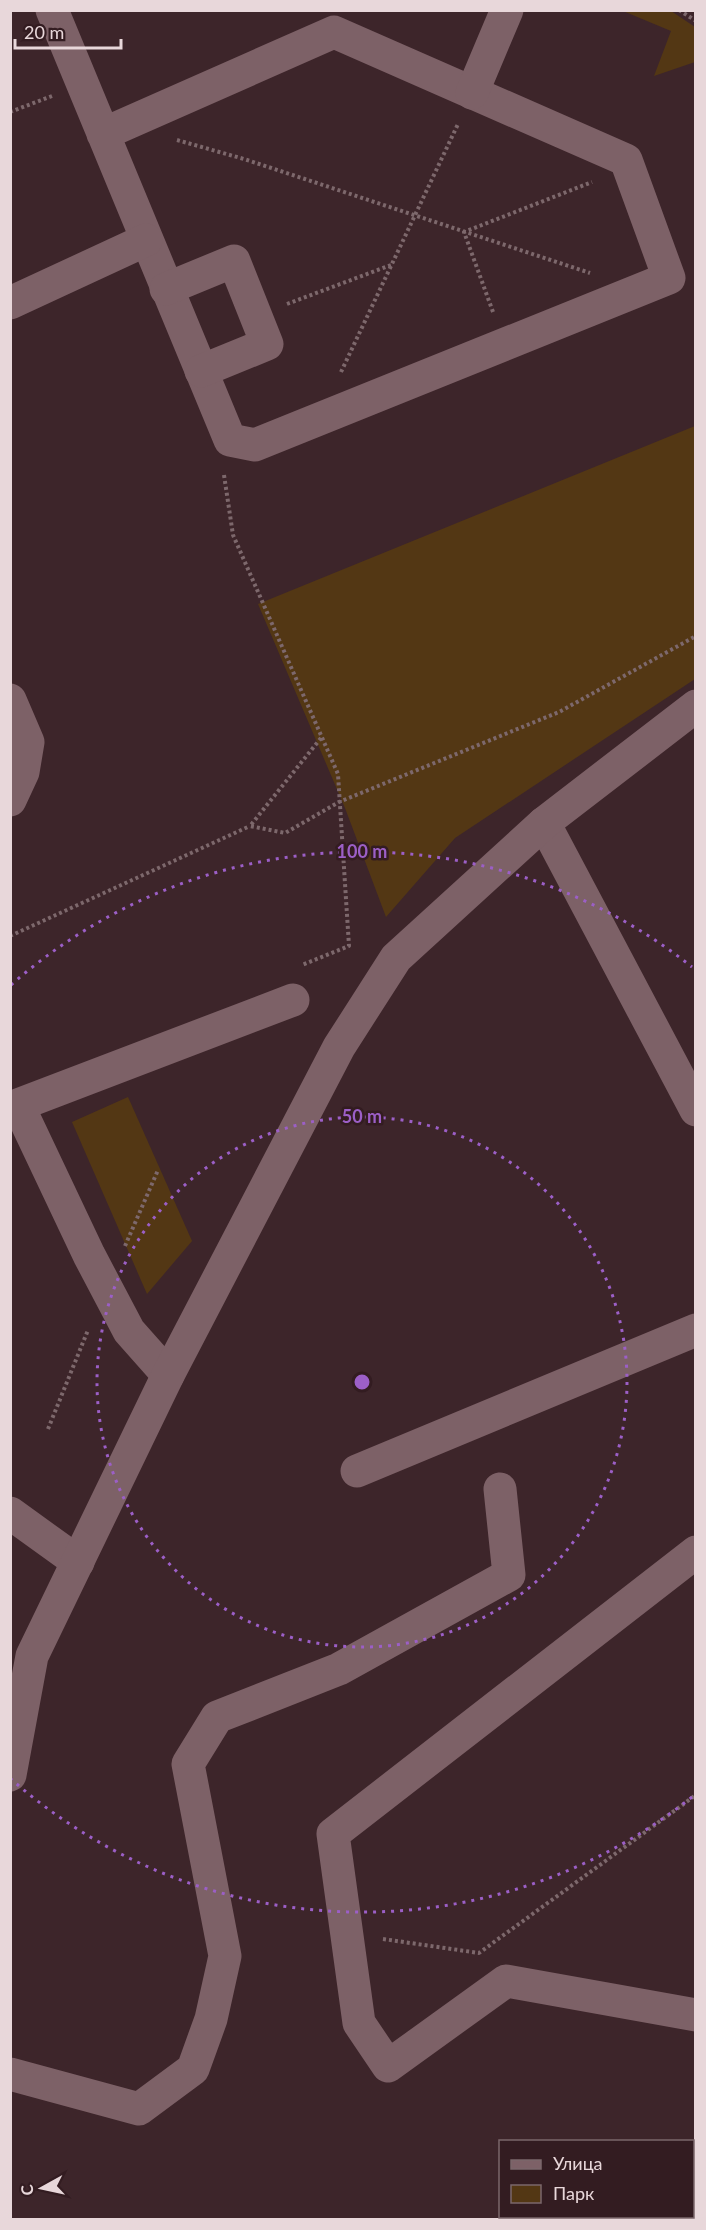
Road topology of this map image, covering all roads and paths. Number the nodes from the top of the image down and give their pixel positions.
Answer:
1 (52, 10) edge
2 (507, 10) edge
3 (679, 10) edge
4 (696, 21) edge
5 (472, 93) junction
6 (114, 130) junction
7 (629, 169) junction
8 (415, 215) junction
9 (464, 232) junction
10 (146, 240) junction
11 (391, 265) junction
12 (166, 289) junction
13 (640, 289) junction
14 (10, 303) edge
15 (256, 316) junction
16 (504, 344) junction
17 (201, 371) junction
18 (319, 419) junction
19 (230, 440) junction
20 (696, 636) edge
21 (10, 700) edge
22 (696, 706) edge
23 (321, 738) junction
24 (10, 801) edge
25 (339, 802) junction
26 (544, 823) junction
27 (250, 826) junction
28 (10, 936) edge
29 (294, 984) joint
30 (696, 1110) edge
31 (696, 1330) edge
32 (168, 1375) junction
33 (357, 1471) dead end
34 (500, 1489) dead end
35 (10, 1513) edge
36 (696, 1552) edge
37 (78, 1562) junction
38 (21, 1658) edge
39 (10, 1775) edge
40 (696, 1795) edge
41 (347, 1934) junction
42 (696, 2015) edge
43 (10, 2074) edge

1 - 6 lane
2 - 5 lane
3 - 4 path
5 - 6 lane
5 - 7 lane
5 - 8 path
6 - 8 path
6 - 10 lane
7 - 9 path
7 - 13 lane
8 - 9 path
8 - 11 path
9 - 13 path
9 - 16 path
10 - 12 lane
10 - 14 lane
11 - 15 path
11 - 18 path
12 - 15 lane
12 - 17 lane
13 - 16 lane
15 - 17 lane
16 - 18 lane
17 - 19 lane
18 - 19 lane
19 - 23 path
20 - 25 path
21 - 24 lane
22 - 26 lane
23 - 25 path
23 - 27 path
25 - 27 path
25 - 29 path
26 - 30 lane
26 - 32 lane
27 - 28 path
29 - 32 lane
31 - 33 lane
32 - 37 lane
34 - 43 lane
35 - 37 lane
36 - 41 lane
37 - 38 lane
38 - 39 lane
40 - 41 path
41 - 42 lane

